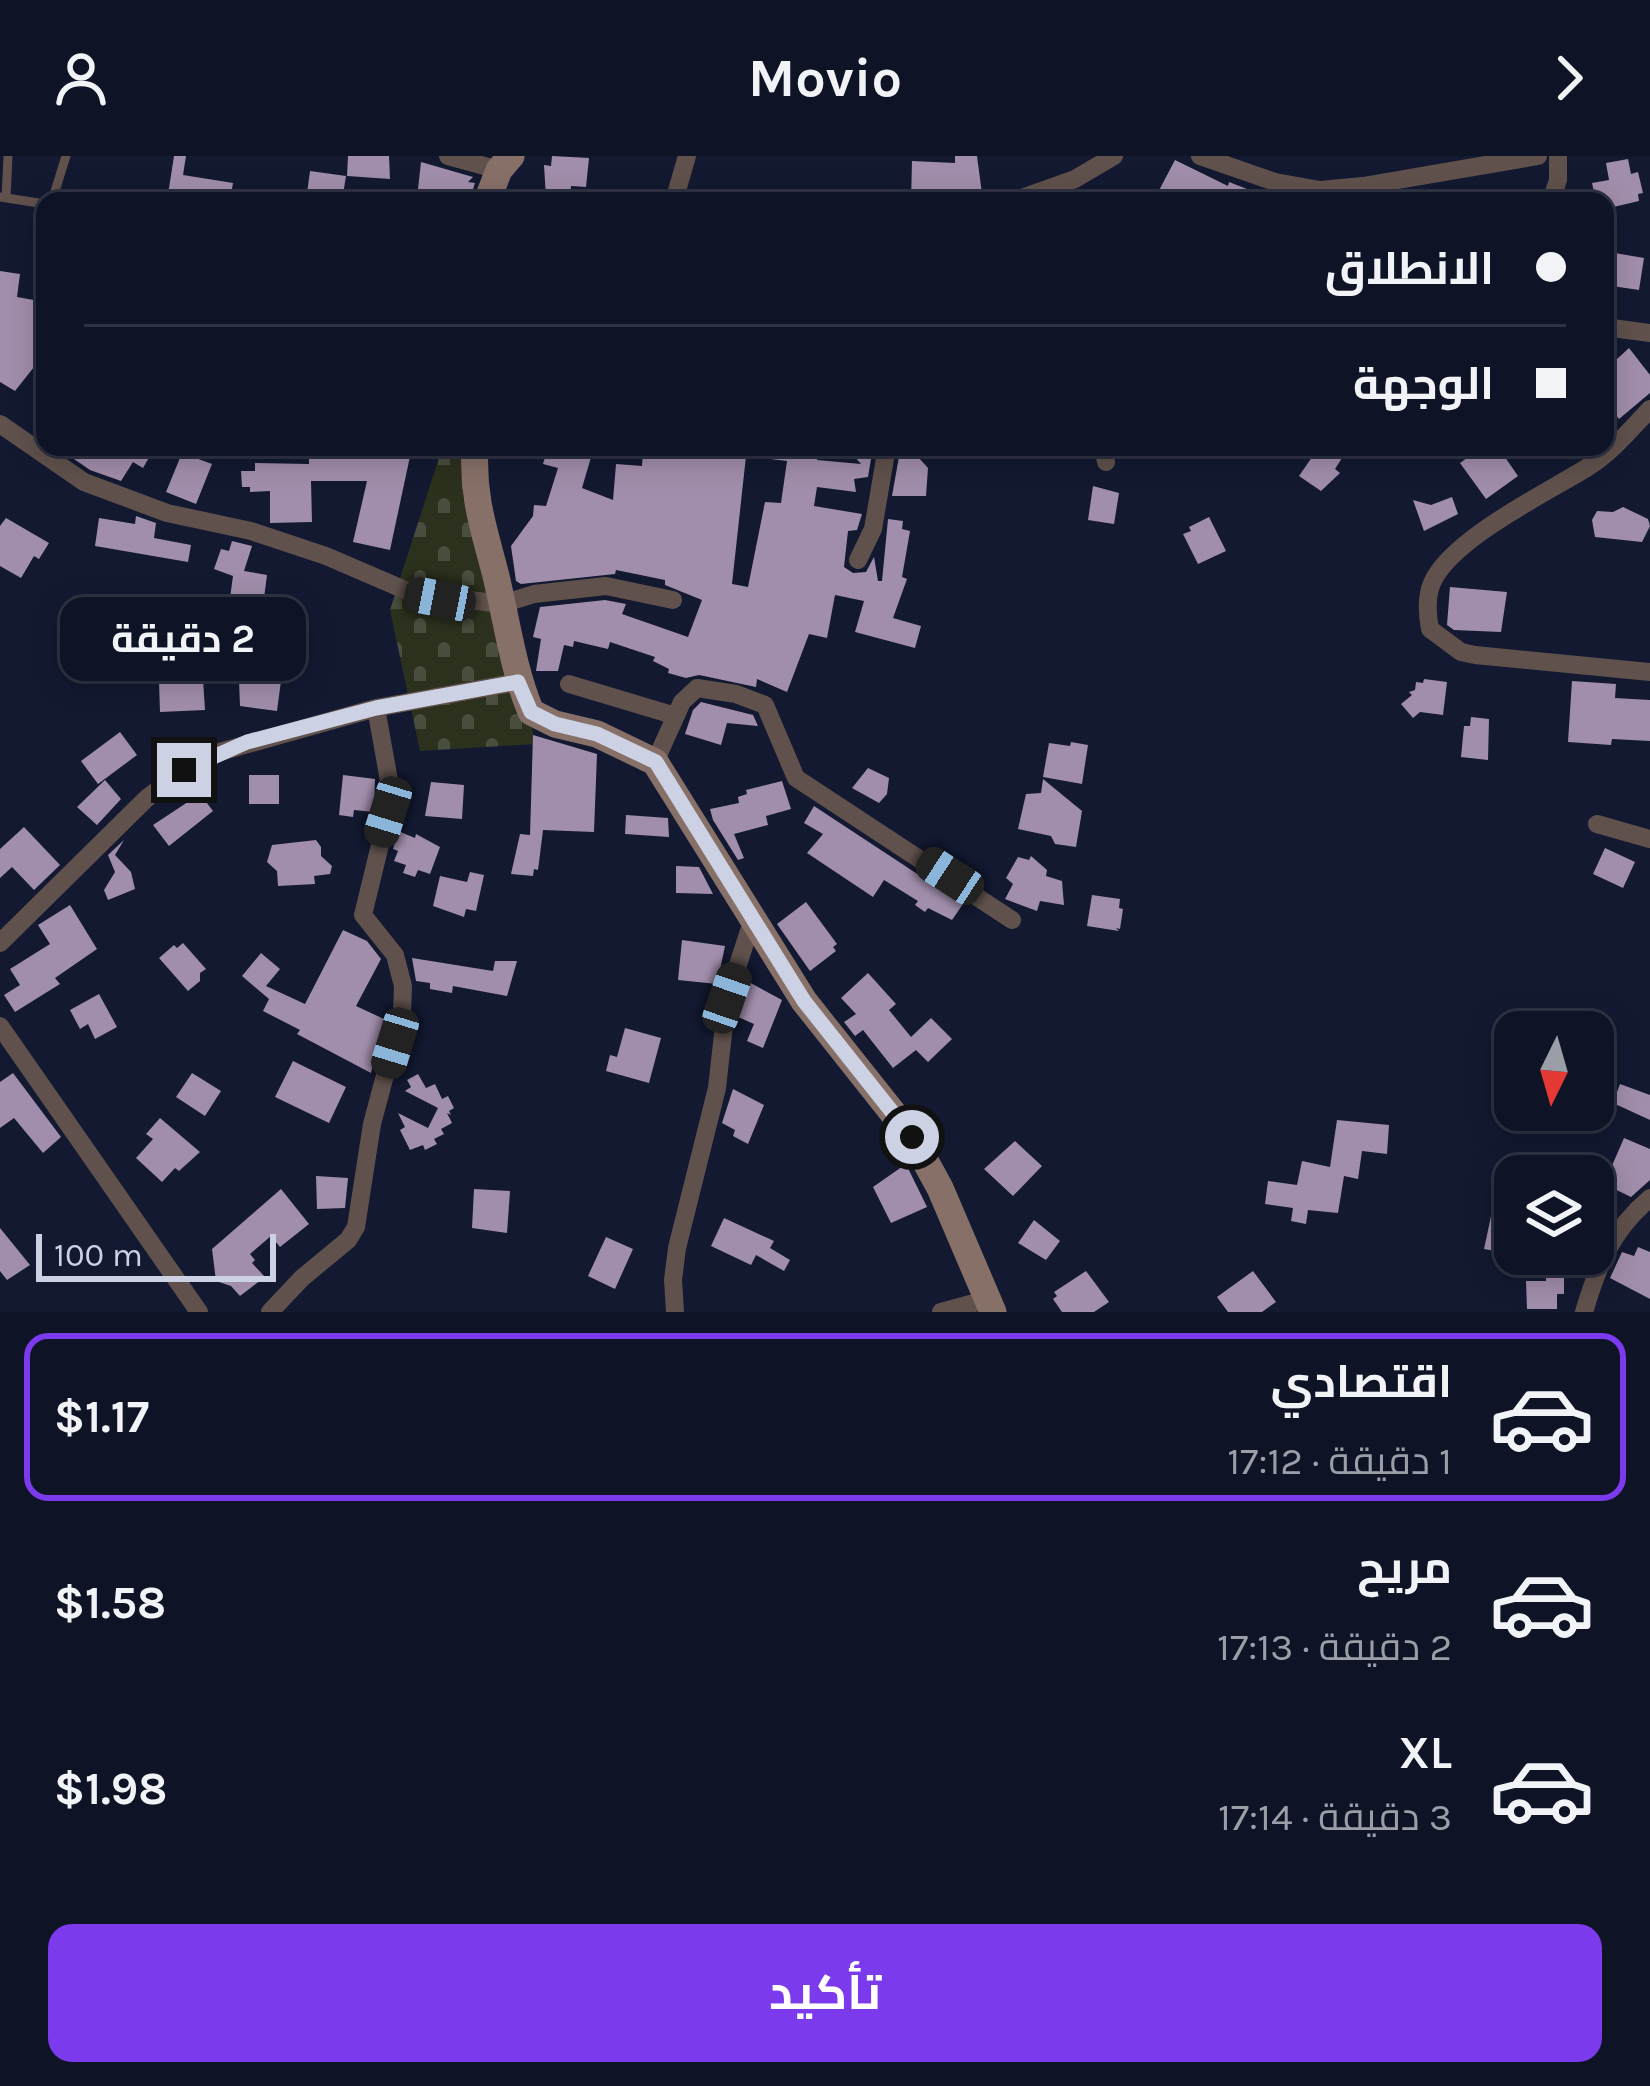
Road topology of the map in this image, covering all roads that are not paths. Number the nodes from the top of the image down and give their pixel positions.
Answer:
1 (8, 156) edge
2 (65, 156) edge
3 (448, 156) edge
4 (687, 156) edge
5 (1114, 156) edge
6 (1200, 156) edge
7 (1408, 156) edge
8 (1538, 156) edge
9 (1558, 156) edge
10 (505, 163) edge
11 (1402, 179) junction
12 (52, 192) edge
13 (491, 192) edge
14 (677, 192) edge
15 (1037, 192) edge
16 (1554, 192) edge
17 (3, 197) edge
18 (36, 201) edge
19 (1614, 328) edge
20 (1650, 333) edge
21 (1650, 409) edge
22 (0, 424) edge
23 (1614, 444) edge
24 (36, 449) edge
25 (46, 456) edge
26 (475, 456) edge
27 (885, 456) edge
28 (1601, 456) edge
29 (858, 560) dead end
30 (673, 599) dead end
31 (502, 604) junction
32 (1650, 672) edge
33 (518, 682) junction
34 (569, 684) dead end
35 (376, 708) junction
36 (676, 716) junction
37 (656, 762) junction
38 (1598, 824) dead end
39 (1650, 839) edge
40 (1012, 920) dead end
41 (752, 922) junction
42 (0, 943) edge
43 (0, 1026) edge
44 (1650, 1198) edge
45 (989, 1306) edge
46 (199, 1312) edge
47 (269, 1312) edge
48 (675, 1312) edge
49 (941, 1312) edge
50 (1584, 1312) edge

1 - 17 lane
2 - 12 lane
3 - 10 street
4 - 14 street
5 - 15 street
6 - 11 street
7 - 11 street
8 - 11 street
9 - 16 street
10 - 13 street
17 - 18 lane
19 - 20 street
21 - 23 street
22 - 24 street
25 - 31 street
26 - 31 street
27 - 29 street
28 - 32 street
30 - 31 street
31 - 33 street
33 - 35 street
33 - 37 street
34 - 36 street
35 - 42 street
35 - 47 street
36 - 37 street
36 - 40 street
37 - 41 street
38 - 39 street
41 - 45 street
41 - 48 street
43 - 46 street
44 - 50 street
45 - 49 street

